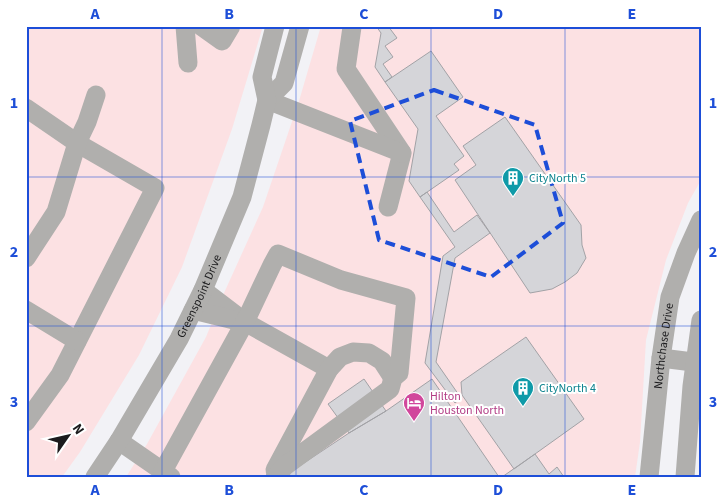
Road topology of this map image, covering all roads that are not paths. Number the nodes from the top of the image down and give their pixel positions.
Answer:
1 (185, 26) edge
2 (201, 26) edge
3 (231, 26) edge
4 (275, 26) edge
5 (300, 26) edge
6 (352, 28) dead end
7 (188, 63) dead end
8 (96, 95) dead end
9 (266, 100) junction
10 (26, 108) edge
11 (77, 143) junction
12 (402, 153) junction
13 (388, 208) dead end
14 (701, 220) edge
15 (26, 258) edge
16 (202, 290) junction
17 (26, 310) edge
18 (192, 310) junction
19 (701, 320) edge
20 (244, 322) junction
21 (77, 341) junction
22 (661, 358) junction
23 (698, 363) edge
24 (329, 369) junction
25 (393, 378) junction
26 (305, 413) junction
27 (26, 422) edge
28 (331, 431) junction
29 (120, 441) junction
30 (167, 474) edge
31 (95, 477) edge
32 (274, 477) edge
33 (649, 477) edge
34 (685, 477) edge

1 - 7 street
2 - 3 street
4 - 9 street, Greenspoint Drive
5 - 9 street
6 - 12 street
8 - 11 street
9 - 12 street
9 - 16 street, Greenspoint Drive
10 - 11 street
11 - 15 street
11 - 21 street
12 - 13 street
14 - 22 street, Northchase Drive
16 - 18 street, Greenspoint Drive
16 - 20 street
17 - 21 street
18 - 20 street
18 - 29 street, Greenspoint Drive
19 - 23 street
20 - 24 street
20 - 25 street
20 - 30 street
21 - 27 street
22 - 23 street
22 - 33 street, Northchase Drive
23 - 34 street
24 - 25 street
24 - 26 street
25 - 28 street
26 - 28 street
26 - 32 street
28 - 32 street
29 - 30 street
29 - 31 street, Greenspoint Drive

